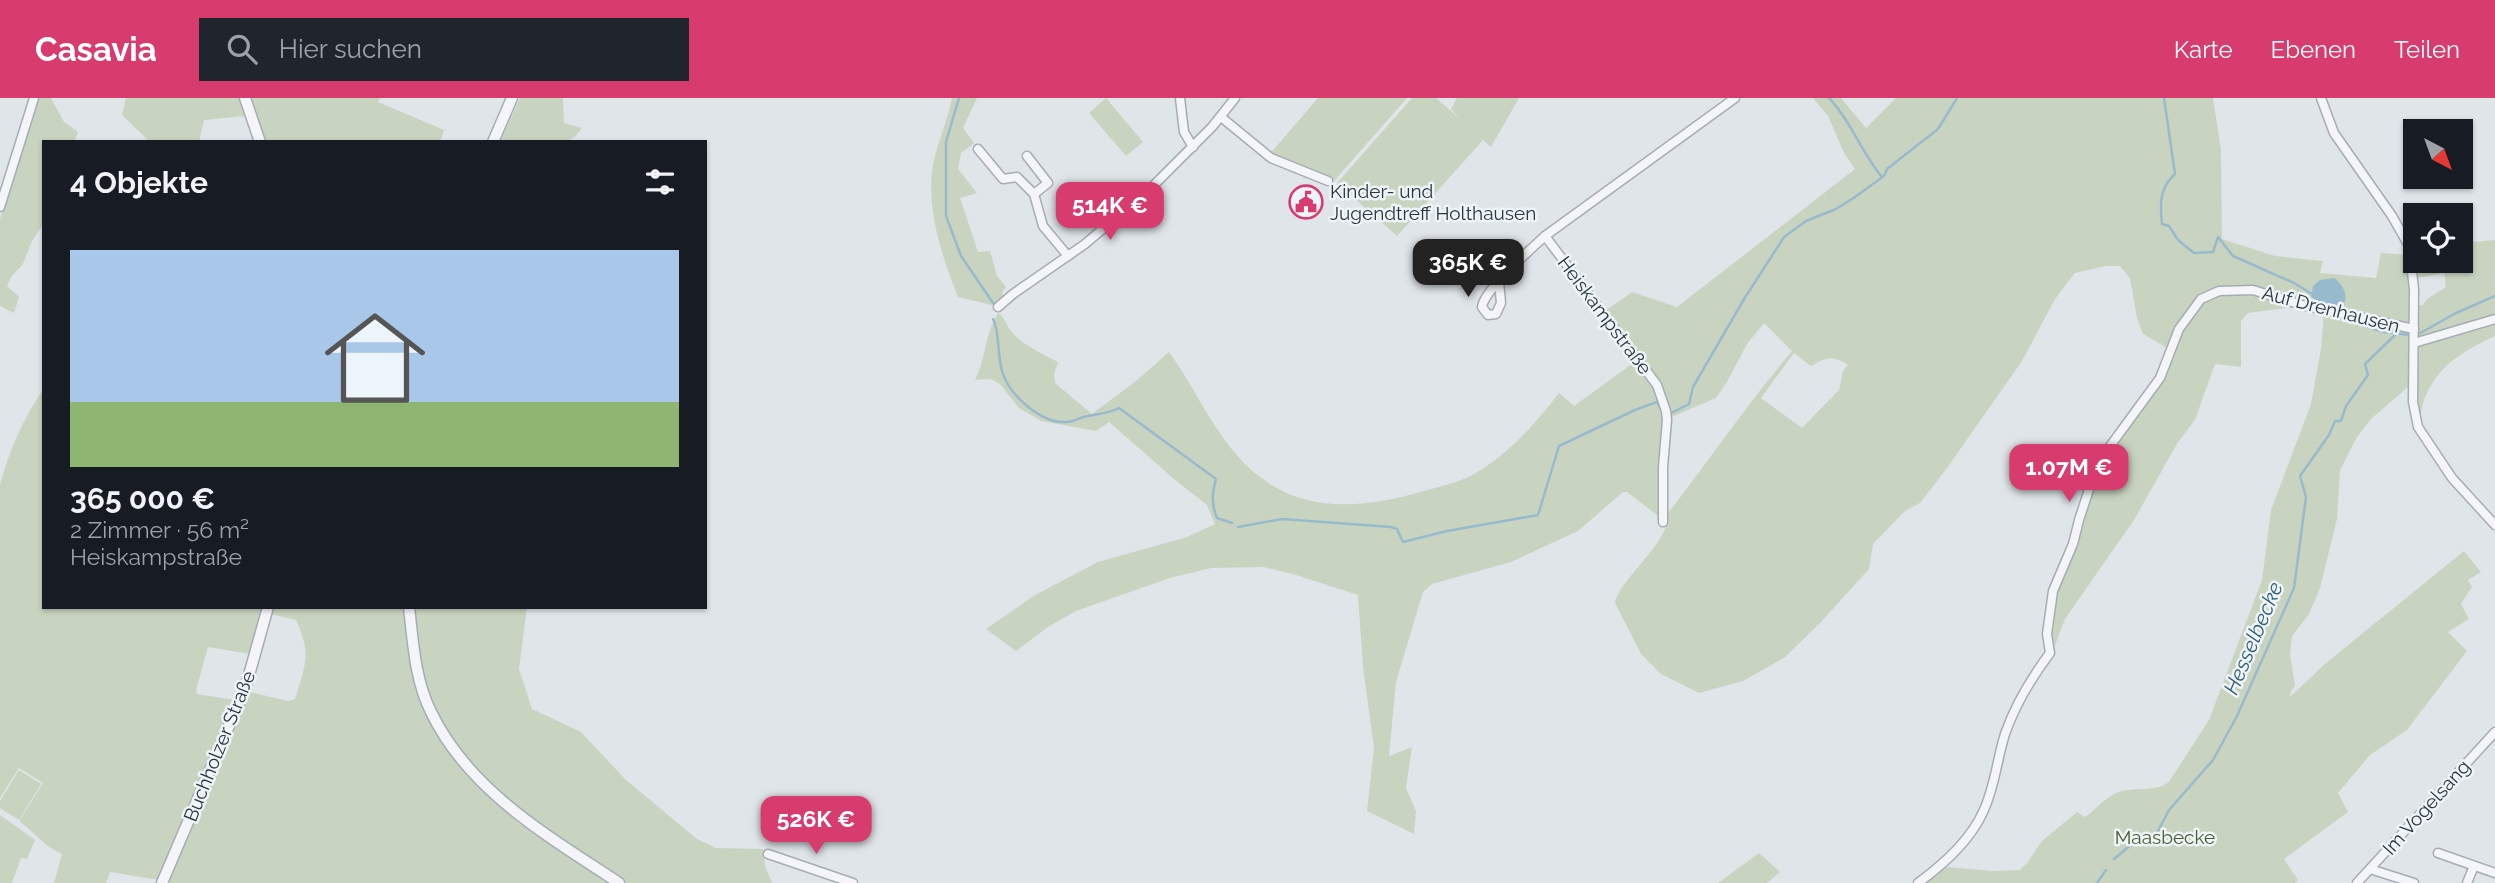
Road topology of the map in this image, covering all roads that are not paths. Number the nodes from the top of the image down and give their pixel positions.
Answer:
1 (33, 98) edge
2 (245, 98) edge
3 (512, 98) edge
4 (1180, 98) edge
5 (1235, 98) edge
6 (1735, 98) edge
7 (2321, 98) edge
8 (1220, 117) junction
9 (259, 140) edge
10 (494, 140) edge
11 (1193, 147) junction
12 (978, 149) dead end
13 (1027, 156) dead end
14 (1328, 181) dead end
15 (1034, 194) junction
16 (0, 207) edge
17 (1545, 236) junction
18 (1068, 256) junction
19 (1499, 282) dead end
20 (998, 307) dead end
21 (2495, 319) edge
22 (2414, 335) junction
23 (1663, 522) dead end
24 (2495, 526) edge
25 (267, 609) edge
26 (408, 609) edge
27 (2495, 732) edge
28 (2438, 853) dead end
29 (768, 854) dead end
30 (2474, 866) junction
31 (2370, 869) junction
32 (2495, 873) edge
33 (162, 883) edge
34 (619, 883) edge
35 (853, 883) edge
36 (1918, 883) edge
37 (2357, 883) edge
38 (2414, 883) edge
39 (2467, 883) edge

1 - 16 street
2 - 9 street
3 - 10 street
4 - 11 street
5 - 8 street
6 - 17 street, Heiskampstraße
7 - 22 street
8 - 11 street
8 - 14 street
11 - 18 street
12 - 15 street
13 - 15 street
15 - 18 street
17 - 19 street, Heiskampstraße
17 - 23 street, Heiskampstraße
18 - 20 street
21 - 22 street
22 - 24 street
22 - 36 street, Auf Drenhausen
25 - 33 street, Buchholzer Straße
26 - 34 street
27 - 31 street, Im Vogelsang
28 - 30 street
29 - 35 street
30 - 32 street
30 - 39 street
31 - 37 street, Im Vogelsang
31 - 38 street

